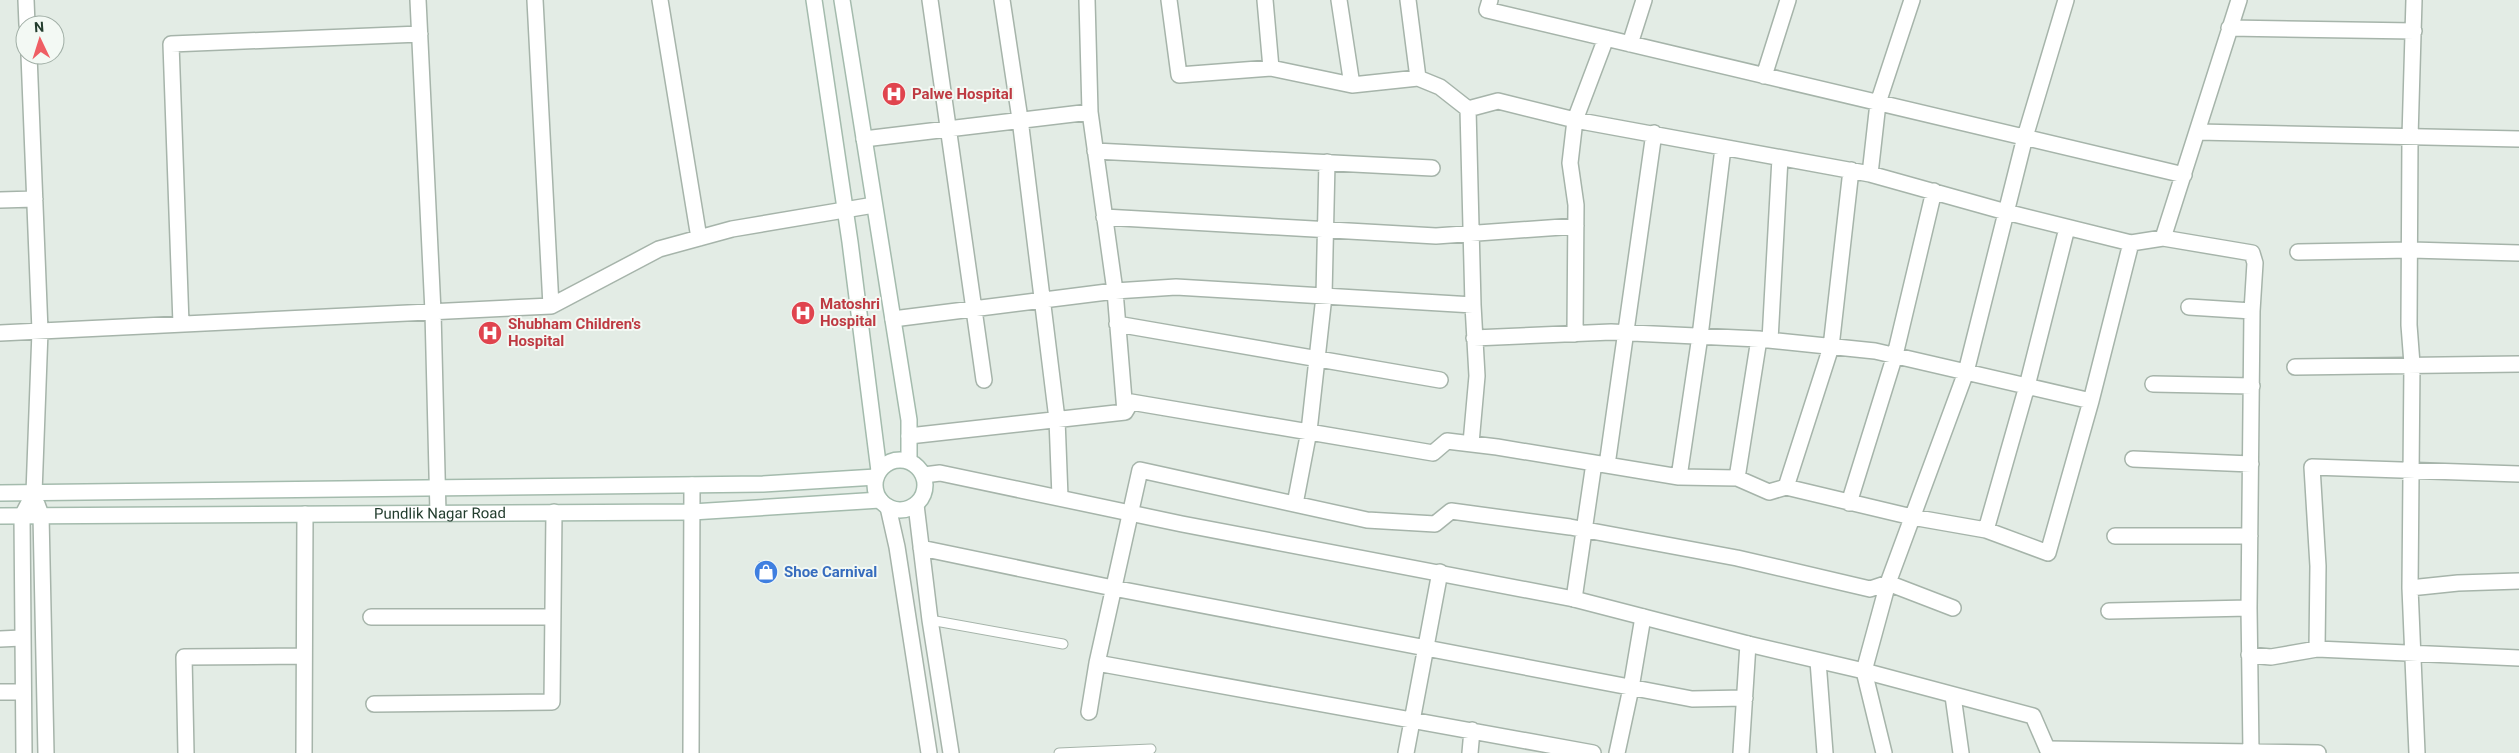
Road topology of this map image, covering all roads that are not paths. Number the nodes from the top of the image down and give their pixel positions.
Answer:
1 (26, 0) edge
2 (418, 0) edge
3 (535, 0) edge
4 (660, 0) edge
5 (814, 0) edge
6 (842, 0) edge
7 (930, 0) edge
8 (1002, 0) edge
9 (1087, 0) edge
10 (1170, 0) edge
11 (1265, 0) edge
12 (1339, 0) edge
13 (1408, 0) edge
14 (1490, 0) edge
15 (1644, 0) edge
16 (1788, 0) edge
17 (1912, 0) edge
18 (2066, 0) edge
19 (2239, 0) edge
20 (2414, 0) edge
21 (27, 15) edge
22 (2229, 28) junction
23 (2414, 31) junction
24 (420, 34) junction
25 (1606, 38) junction
26 (1630, 44) junction
27 (28, 65) edge
28 (1271, 68) junction
29 (1764, 76) junction
30 (1418, 78) junction
31 (1352, 85) junction
32 (1878, 103) junction
33 (1468, 109) junction
34 (1090, 112) junction
35 (1020, 120) junction
36 (1575, 120) junction
37 (949, 128) junction
38 (2198, 132) junction
39 (1654, 133) junction
40 (2025, 137) junction
41 (2410, 137) junction
42 (864, 139) junction
43 (2519, 139) edge
44 (1723, 148) junction
45 (1095, 151) junction
46 (1780, 158) junction
47 (1327, 162) junction
48 (1432, 168) dead end
49 (1851, 170) junction
50 (1870, 174) junction
51 (2184, 175) junction
52 (1934, 191) junction
53 (35, 199) junction
54 (0, 200) edge
55 (874, 204) junction
56 (845, 210) junction
57 (2006, 212) junction
58 (1104, 217) junction
59 (1576, 226) junction
60 (2067, 228) junction
61 (1326, 230) junction
62 (1471, 235) junction
63 (699, 238) junction
64 (2163, 238) junction
65 (2131, 243) junction
66 (2411, 250) junction
67 (2298, 252) dead end
68 (2519, 254) edge
69 (1114, 291) junction
70 (1324, 296) junction
71 (1042, 300) junction
72 (1473, 305) junction
73 (551, 306) junction
74 (2189, 307) dead end
75 (974, 308) junction
76 (2252, 311) junction
77 (433, 312) junction
78 (893, 319) junction
79 (181, 324) junction
80 (1117, 324) junction
81 (40, 331) junction
82 (1626, 332) junction
83 (0, 333) edge
84 (1575, 334) junction
85 (1700, 336) junction
86 (1474, 338) junction
87 (1764, 340) junction
88 (1831, 346) junction
89 (1895, 356) junction
90 (1317, 358) junction
91 (2412, 364) junction
92 (2519, 364) edge
93 (2295, 367) dead end
94 (1966, 372) junction
95 (984, 380) dead end
96 (1440, 380) dead end
97 (2153, 384) dead end
98 (2027, 386) junction
99 (2252, 386) junction
100 (2091, 401) junction
101 (1125, 412) junction
102 (1057, 419) junction
103 (1309, 431) junction
104 (909, 436) junction
105 (1471, 443) junction
106 (2132, 459) dead end
107 (909, 461) junction
108 (1601, 464) junction
109 (2250, 464) junction
110 (2410, 471) junction
111 (878, 474) junction
112 (2519, 474) edge
113 (924, 475) junction
114 (1679, 477) junction
115 (1737, 478) junction
116 (692, 485) junction
117 (1786, 487) junction
118 (438, 488) junction
119 (0, 493) edge
120 (34, 493) junction
121 (1060, 498) junction
122 (1849, 502) junction
123 (884, 504) junction
124 (1296, 504) junction
125 (916, 505) junction
126 (554, 512) junction
127 (692, 512) junction
128 (438, 513) junction
129 (1130, 513) junction
130 (305, 514) junction
131 (41, 515) junction
132 (0, 516) edge
133 (22, 516) junction
134 (1912, 517) junction
135 (1584, 529) junction
136 (1986, 530) junction
137 (2115, 536) dead end
138 (2250, 536) junction
139 (922, 548) junction
140 (1440, 572) junction
141 (2519, 581) edge
142 (1888, 583) junction
143 (1113, 588) junction
144 (2410, 588) junction
145 (1574, 599) junction
146 (1952, 608) dead end
147 (2249, 608) junction
148 (2109, 611) dead end
149 (1643, 616) junction
150 (371, 617) dead end
151 (553, 617) junction
152 (930, 620) junction
153 (0, 638) edge
154 (22, 638) junction
155 (1063, 644) dead end
156 (1748, 644) junction
157 (1425, 648) junction
158 (2317, 649) junction
159 (2412, 653) junction
160 (2249, 655) junction
161 (304, 656) junction
162 (2519, 658) edge
163 (1818, 661) junction
164 (1096, 663) junction
165 (1864, 671) junction
166 (1631, 688) junction
167 (0, 692) edge
168 (23, 692) junction
169 (1953, 696) junction
170 (1745, 698) junction
171 (374, 704) dead end
172 (1089, 712) dead end
173 (945, 716) junction
174 (1412, 719) junction
175 (924, 720) junction
176 (1472, 730) junction
177 (1151, 749) dead end
178 (2049, 751) edge
179 (2251, 752) edge
180 (24, 753) edge
181 (46, 753) edge
182 (186, 753) edge
183 (304, 753) edge
184 (691, 753) edge
185 (929, 753) edge
186 (951, 753) edge
187 (1059, 753) edge
188 (1406, 753) edge
189 (1470, 753) edge
190 (1592, 753) edge
191 (1617, 753) edge
192 (1741, 753) edge
193 (1824, 753) edge
194 (1884, 753) edge
195 (1961, 753) edge
196 (2318, 753) edge
197 (2417, 753) edge

1 - 21 street
2 - 24 street
3 - 73 street
4 - 63 street
5 - 56 street
6 - 42 street
7 - 37 street
8 - 35 street
9 - 34 street
10 - 28 street
11 - 28 street
12 - 31 street
13 - 30 street
14 - 25 street
15 - 26 street
16 - 29 street
17 - 32 street
18 - 40 street
19 - 22 street
20 - 23 street
22 - 23 street
22 - 38 street
23 - 41 street
24 - 77 street
24 - 79 street
25 - 26 street
25 - 36 street
26 - 29 street
27 - 53 street
28 - 31 street
29 - 32 street
30 - 31 street
30 - 33 street
32 - 40 street
32 - 50 street
33 - 36 street
33 - 62 street
34 - 35 street
34 - 45 street
35 - 37 street
35 - 71 street
36 - 39 street
36 - 59 street
37 - 42 street
37 - 75 street
38 - 41 street
38 - 51 street
39 - 44 street
39 - 82 street
40 - 51 street
40 - 57 street
41 - 43 street
41 - 66 street
42 - 55 street
44 - 46 street
44 - 85 street
45 - 47 street
45 - 58 street
46 - 49 street
46 - 87 street
47 - 48 street
47 - 61 street
49 - 50 street
49 - 88 street
50 - 52 street
51 - 64 street
52 - 57 street
52 - 89 street
53 - 54 street
53 - 81 street
55 - 56 street
55 - 78 street
56 - 63 street
56 - 111 street
57 - 60 street
57 - 94 street
58 - 61 street
58 - 69 street
59 - 62 street
59 - 84 street
60 - 65 street
60 - 98 street
61 - 62 street
61 - 70 street
62 - 72 street
63 - 73 street
64 - 65 street
64 - 76 street
65 - 100 street
66 - 67 street
66 - 68 street
66 - 91 street
69 - 70 street
69 - 71 street
69 - 80 street
70 - 72 street
70 - 90 street
71 - 75 street
71 - 102 street
72 - 86 street
73 - 77 street
74 - 76 street
75 - 78 street
75 - 95 street
76 - 99 street
77 - 79 street
77 - 118 street
78 - 104 street
79 - 81 street
80 - 90 street
80 - 101 street
81 - 83 street
81 - 120 street
82 - 84 street
82 - 85 street
82 - 108 street
84 - 86 street
85 - 87 street
85 - 114 street
86 - 105 street
87 - 88 street
87 - 115 street
88 - 89 street
88 - 117 street
89 - 94 street
89 - 122 street
90 - 96 street
90 - 103 street
91 - 92 street
91 - 93 street
91 - 110 street
94 - 98 street
94 - 134 street
97 - 99 street
98 - 100 street
98 - 136 street
99 - 109 street
100 - 136 street
101 - 102 street
101 - 103 street
102 - 104 street
102 - 121 street
103 - 105 street
103 - 124 street
104 - 107 street
105 - 108 street
106 - 109 street
107 - 111 street
107 - 113 street
108 - 114 street
108 - 135 street
109 - 138 street
110 - 112 street
110 - 144 street
110 - 158 street
111 - 116 street, Pundlik Nagar Road
111 - 123 street
113 - 121 street
113 - 125 street
114 - 115 street
115 - 117 street
116 - 118 street, Pundlik Nagar Road
116 - 127 street
117 - 122 street
118 - 120 street, Pundlik Nagar Road
118 - 128 street
119 - 120 street, Pundlik Nagar Road
120 - 131 street
120 - 133 street
121 - 129 street
122 - 134 street
123 - 125 street
123 - 127 street, Pundlik Nagar Road
123 - 175 street
124 - 129 street
124 - 135 street
125 - 139 street
126 - 127 street, Pundlik Nagar Road
126 - 128 street, Pundlik Nagar Road
126 - 151 street
127 - 184 street
128 - 130 street, Pundlik Nagar Road
129 - 140 street
129 - 143 street
130 - 131 street, Pundlik Nagar Road
130 - 161 street
131 - 133 street, Pundlik Nagar Road
131 - 181 street
132 - 133 street, Pundlik Nagar Road
133 - 154 street
134 - 136 street
134 - 142 street
135 - 142 street
135 - 145 street
137 - 138 street
138 - 147 street
139 - 143 street
139 - 152 street
140 - 145 street
140 - 157 street
141 - 144 street
142 - 146 street
142 - 165 street
143 - 157 street
143 - 164 street
144 - 159 street
145 - 149 street
147 - 148 street
147 - 160 street
149 - 156 street
149 - 166 street
150 - 151 street
151 - 171 street
152 - 155 lane
152 - 173 street
153 - 154 street
154 - 168 street
156 - 163 street
156 - 170 street
157 - 166 street
157 - 174 street
158 - 159 street
158 - 160 street
159 - 162 street
159 - 197 street
160 - 179 street
161 - 182 street
161 - 183 street
163 - 165 street
163 - 193 street
164 - 172 street
164 - 174 street
165 - 169 street
165 - 194 street
166 - 170 street
166 - 191 street
167 - 168 street
168 - 180 street
169 - 178 street
169 - 195 street
170 - 192 street
173 - 175 street
173 - 186 street
174 - 176 street
174 - 188 street
175 - 185 street
176 - 189 street
176 - 190 street
177 - 187 lane
178 - 179 street
179 - 196 street

